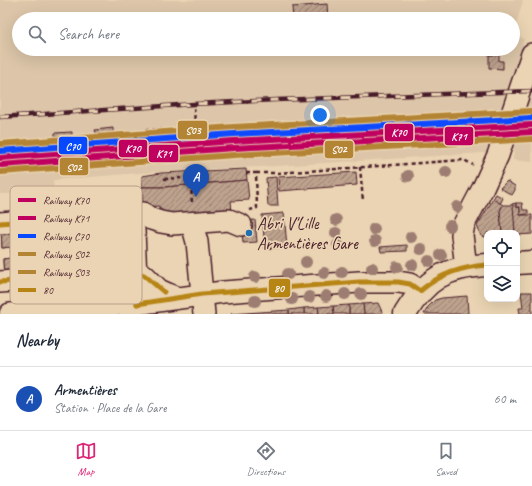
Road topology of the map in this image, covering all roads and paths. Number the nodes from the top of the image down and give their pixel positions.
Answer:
1 (532, 54) edge
2 (194, 104) dead end
3 (162, 129) dead end
4 (145, 130) dead end
5 (163, 159) dead end
6 (360, 167) junction
7 (246, 173) dead end
8 (256, 173) junction
9 (490, 174) junction
10 (190, 177) dead end
11 (181, 178) dead end
12 (164, 179) dead end
13 (363, 201) dead end
14 (143, 213) dead end
15 (191, 216) junction
16 (10, 222) edge
17 (0, 223) edge
18 (237, 224) joint
19 (142, 257) edge
20 (532, 262) edge
21 (520, 263) edge
22 (484, 265) edge
23 (466, 267) junction
24 (142, 278) edge
25 (148, 278) junction
26 (0, 282) edge
27 (10, 282) edge
28 (420, 291) junction
29 (142, 292) edge
30 (177, 298) junction
31 (142, 303) edge
32 (137, 304) edge
33 (203, 304) edge
34 (87, 311) edge
35 (10, 314) edge
36 (405, 314) edge

1 - 9 street
2 - 5 path
3 - 4 path
6 - 8 path
6 - 9 path
6 - 13 path
7 - 8 path
8 - 18 path
9 - 23 street
10 - 15 path
11 - 12 path
14 - 15 street
15 - 18 street
15 - 33 street
16 - 17 street
19 - 25 street
20 - 21 main road
22 - 23 main road
23 - 28 main road
24 - 25 street
25 - 29 street
25 - 30 street
26 - 27 street
28 - 33 street
28 - 36 main road
30 - 31 street
30 - 33 street
32 - 34 street
34 - 35 street

